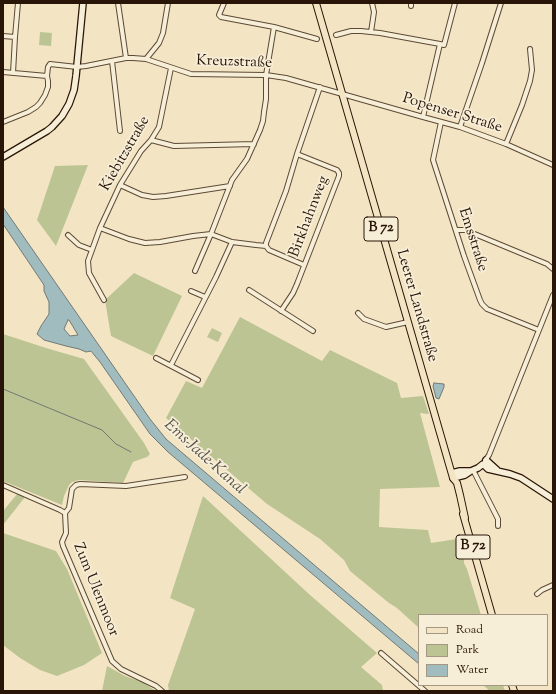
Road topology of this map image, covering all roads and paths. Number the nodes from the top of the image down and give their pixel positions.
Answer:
1 (18, 3) edge
2 (83, 3) edge
3 (118, 3) edge
4 (168, 3) edge
5 (224, 3) edge
6 (316, 3) edge
7 (372, 3) edge
8 (455, 3) edge
9 (501, 3) edge
10 (274, 27) junction
11 (371, 32) junction
12 (3, 36) edge
13 (336, 36) dead end
14 (16, 37) junction
15 (317, 39) dead end
16 (440, 44) junction
17 (530, 49) dead end
18 (126, 58) junction
19 (146, 59) junction
20 (112, 61) junction
21 (77, 67) junction
22 (170, 68) junction
23 (3, 72) edge
24 (13, 73) junction
25 (266, 75) junction
26 (47, 76) junction
27 (320, 87) junction
28 (342, 94) junction
29 (423, 118) junction
30 (3, 122) edge
31 (441, 122) junction
32 (460, 127) junction
33 (120, 131) dead end
34 (151, 140) junction
35 (254, 144) junction
36 (506, 144) junction
37 (297, 154) junction
38 (3, 157) edge
39 (553, 165) edge
40 (120, 185) junction
41 (230, 186) junction
42 (100, 228) junction
43 (456, 230) junction
44 (68, 234) dead end
45 (211, 234) junction
46 (232, 242) junction
47 (266, 246) junction
48 (92, 250) junction
49 (304, 265) junction
50 (553, 269) edge
51 (195, 271) dead end
52 (249, 290) dead end
53 (191, 291) dead end
54 (553, 296) edge
55 (206, 298) junction
56 (104, 300) dead end
57 (281, 311) junction
58 (358, 313) dead end
59 (408, 322) junction
60 (539, 330) junction
61 (313, 331) dead end
62 (156, 358) dead end
63 (171, 365) junction
64 (198, 380) dead end
65 (484, 462) junction
66 (472, 470) junction
67 (453, 475) junction
68 (185, 477) dead end
69 (3, 485) edge
70 (553, 500) edge
71 (65, 513) junction
72 (498, 526) dead end
73 (553, 585) edge
74 (537, 594) dead end
75 (492, 614) edge
76 (381, 653) dead end
77 (418, 685) edge
78 (162, 691) edge

1 - 14 street
2 - 21 street
3 - 18 street
4 - 19 street
5 - 10 street
6 - 28 main road, Leerer Landstraße / B 72
7 - 11 street
8 - 16 street
9 - 32 street
10 - 15 street
10 - 25 street
11 - 13 street
11 - 16 street
12 - 14 street
14 - 24 street
16 - 29 street
17 - 36 street
18 - 19 street, Kreuzstraße
18 - 20 street, Kreuzstraße
19 - 22 street, Kreuzstraße
20 - 21 street, Kreuzstraße
20 - 33 street
21 - 26 street, Kreuzstraße
21 - 38 street
22 - 25 street, Kreuzstraße
22 - 34 street, Kiebitzstraße
23 - 24 street
24 - 26 street
25 - 27 street, Kreuzstraße
25 - 35 street
26 - 30 street
27 - 28 street, Kreuzstraße
27 - 37 street
28 - 29 street, Popenser Straße
28 - 59 main road, Leerer Landstraße / B 72
29 - 31 street, Popenser Straße
31 - 32 street, Popenser Straße
31 - 43 street, Emsstraße
32 - 36 street, Popenser Straße
34 - 35 street
34 - 40 street, Kiebitzstraße
35 - 41 street
36 - 39 street, Popenser Straße
37 - 47 street
37 - 49 street, Birkhahnweg
40 - 41 street
40 - 42 street, Kiebitzstraße
41 - 45 street
42 - 45 street
42 - 48 street, Kiebitzstraße
43 - 50 street
43 - 60 street, Emsstraße
44 - 48 street
45 - 46 street
45 - 51 street
46 - 47 street
46 - 55 street
47 - 49 street
48 - 56 street, Kiebitzstraße
49 - 57 street, Birkhahnweg
52 - 57 street
53 - 55 street
54 - 60 street
55 - 63 street
57 - 61 street
58 - 59 street
59 - 67 main road, Leerer Landstraße / B 72
60 - 65 street
62 - 63 street
63 - 64 street
65 - 66 street
65 - 70 street
66 - 67 street
66 - 72 street
67 - 75 main road, Leerer Landstraße / B 72
68 - 71 street
69 - 71 street
71 - 78 street, Zum Ulenmoor
73 - 74 street
76 - 77 street

